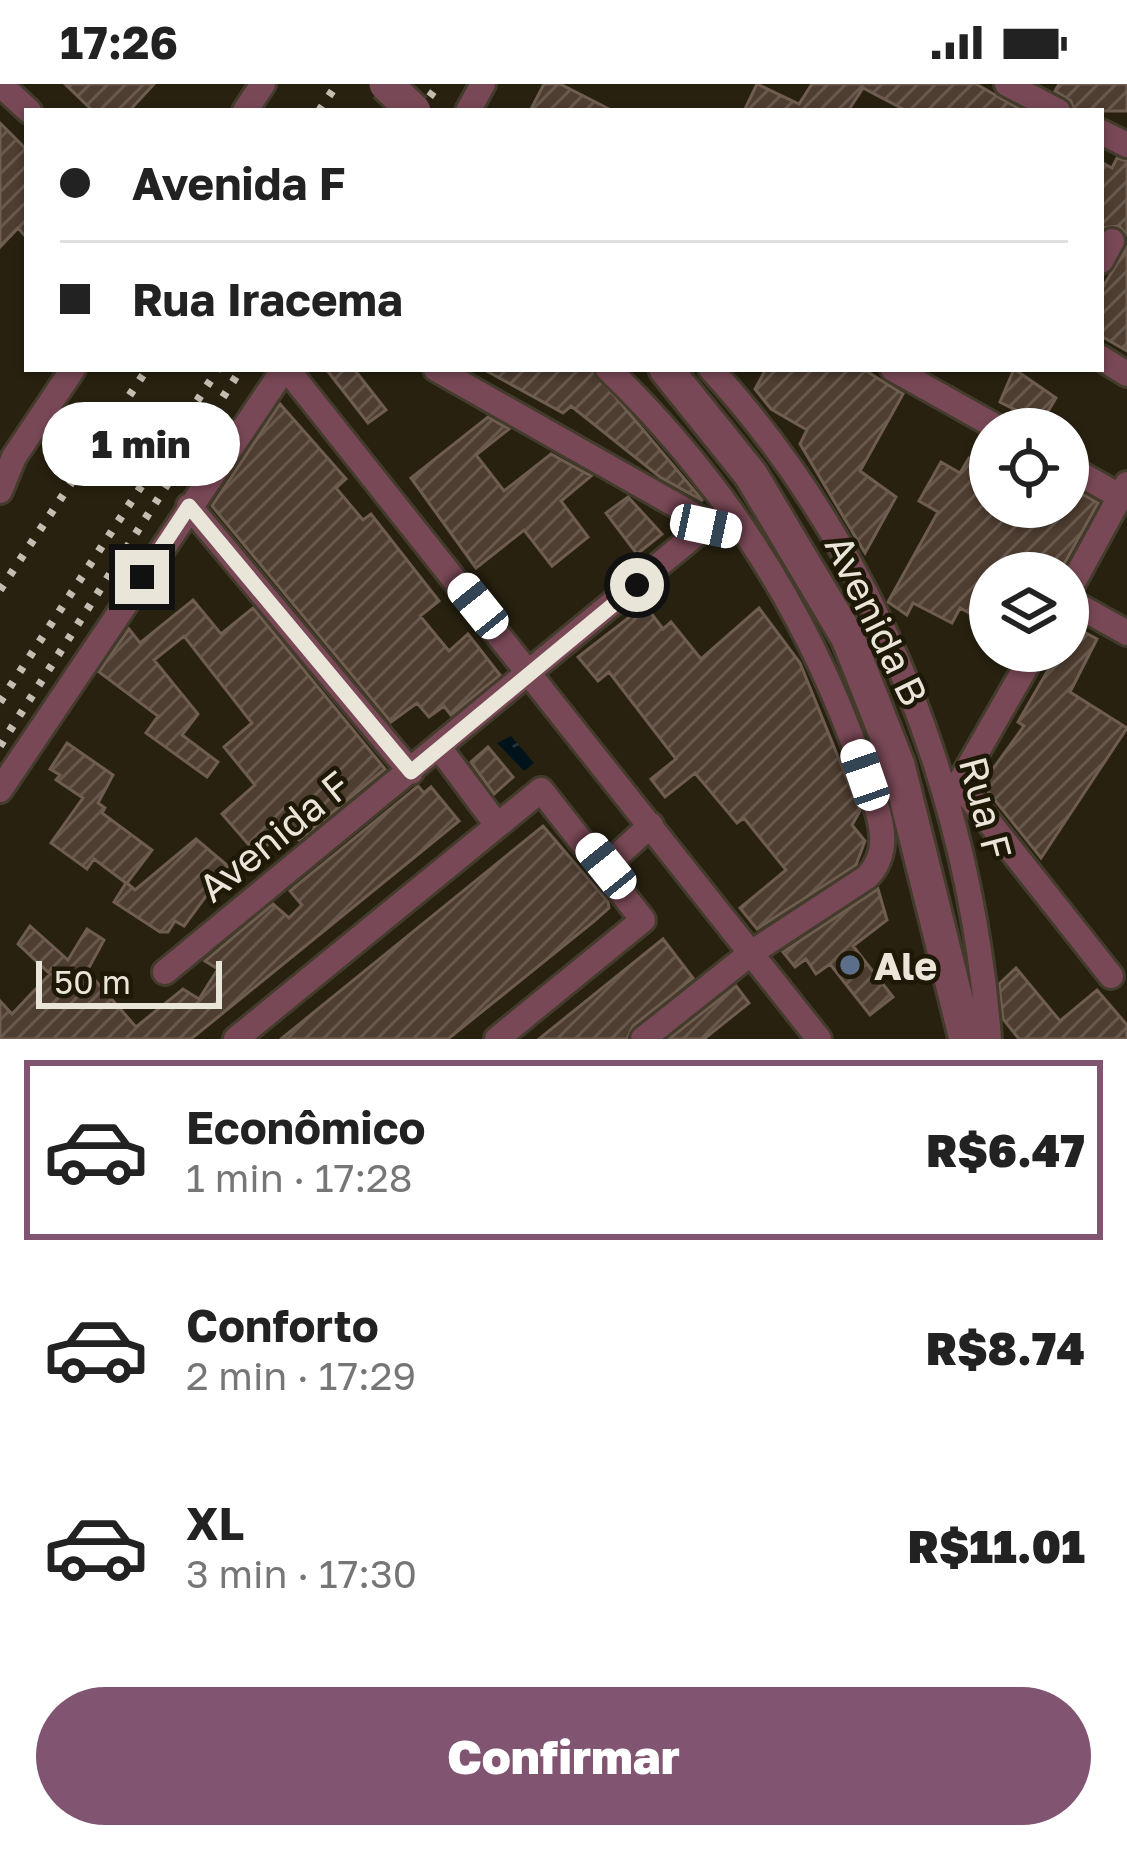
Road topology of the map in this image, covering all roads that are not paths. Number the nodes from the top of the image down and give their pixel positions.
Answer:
1 (0, 84) edge
2 (386, 84) edge
3 (1007, 84) edge
4 (1053, 100) edge
5 (26, 108) edge
6 (411, 108) edge
7 (71, 372) edge
8 (284, 372) edge
9 (288, 372) edge
10 (441, 372) edge
11 (611, 372) edge
12 (668, 372) edge
13 (713, 372) edge
14 (898, 372) edge
15 (969, 412) edge
16 (7, 452) edge
17 (1089, 476) edge
18 (0, 491) edge
19 (1124, 491) edge
20 (189, 506) junction
21 (706, 526) junction
22 (750, 535) junction
23 (1089, 557) edge
24 (1089, 609) edge
25 (1127, 632) edge
26 (1023, 672) edge
27 (533, 674) junction
28 (441, 750) junction
29 (411, 772) junction
30 (0, 790) edge
31 (954, 793) junction
32 (651, 825) junction
33 (497, 826) junction
34 (606, 866) junction
35 (939, 942) junction
36 (751, 953) junction
37 (164, 972) dead end
38 (1111, 976) dead end
39 (236, 1039) edge
40 (497, 1039) edge
41 (643, 1039) edge
42 (819, 1039) edge
43 (947, 1039) edge
44 (965, 1039) edge
45 (989, 1039) edge

1 - 5 street
2 - 6 street, bridge
3 - 4 street
7 - 16 street
8 - 20 street
9 - 27 street
10 - 21 street
11 - 22 street
12 - 35 street, Avenida B
13 - 31 street, Rua F
14 - 15 street
16 - 18 street
17 - 19 street
19 - 23 street
20 - 29 street
20 - 30 street
21 - 22 street
21 - 27 street, Avenida F
22 - 36 street
24 - 25 street
26 - 31 street
27 - 28 street, Avenida F
27 - 32 street
28 - 29 street, Avenida F
28 - 33 street
29 - 37 street, Avenida F
31 - 38 street, Rua F
31 - 45 street, Rua F
32 - 34 street
32 - 36 street
33 - 34 street
33 - 39 street
34 - 40 street
35 - 43 street, Avenida B
35 - 44 street, Avenida B
36 - 41 street
36 - 42 street

